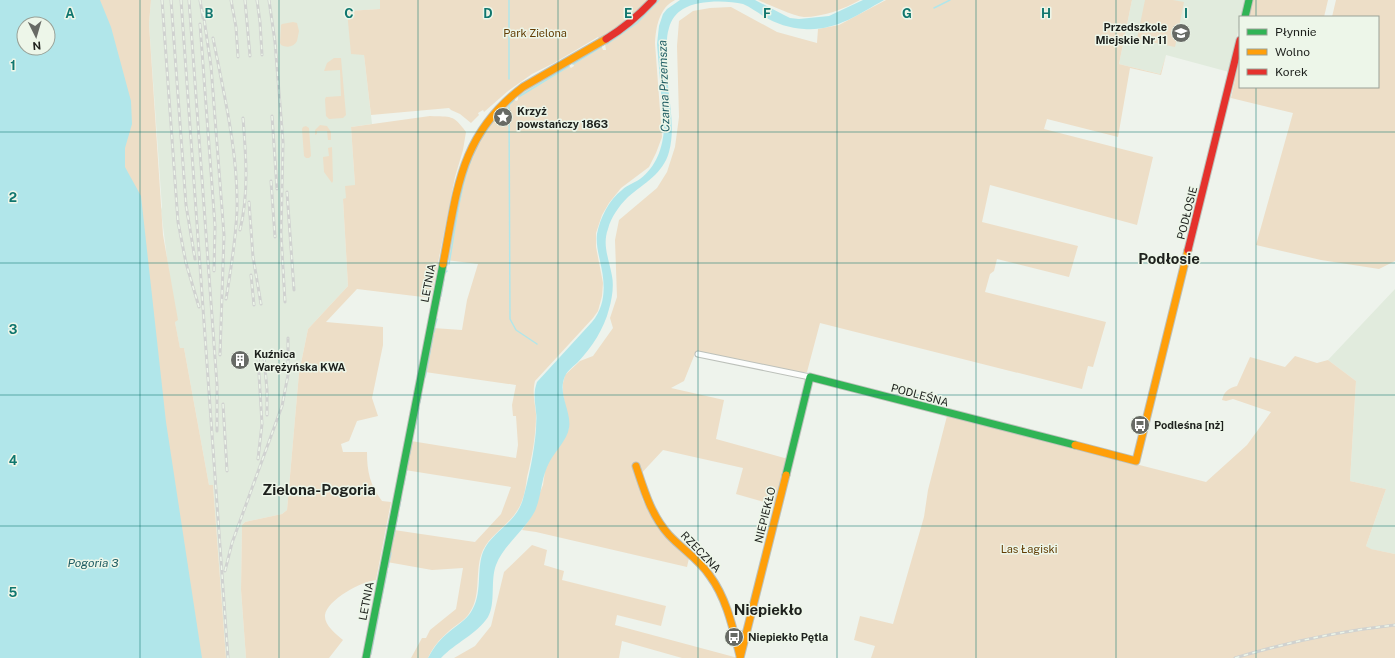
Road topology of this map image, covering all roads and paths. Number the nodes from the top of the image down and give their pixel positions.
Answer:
1 (653, 0) edge
2 (1249, 0) edge
3 (1245, 16) edge
4 (1239, 44) edge
5 (698, 354) dead end
6 (810, 377) junction
7 (1136, 461) joint
8 (636, 466) dead end
9 (366, 658) edge
10 (740, 658) edge

1 - 9 street, LETNIA
2 - 3 street
4 - 7 street, PODŁOSIE
5 - 6 street, PODLEŚNA
6 - 7 street, PODLEŚNA
6 - 10 street, NIEPIEKŁO
8 - 10 street, RZECZNA

